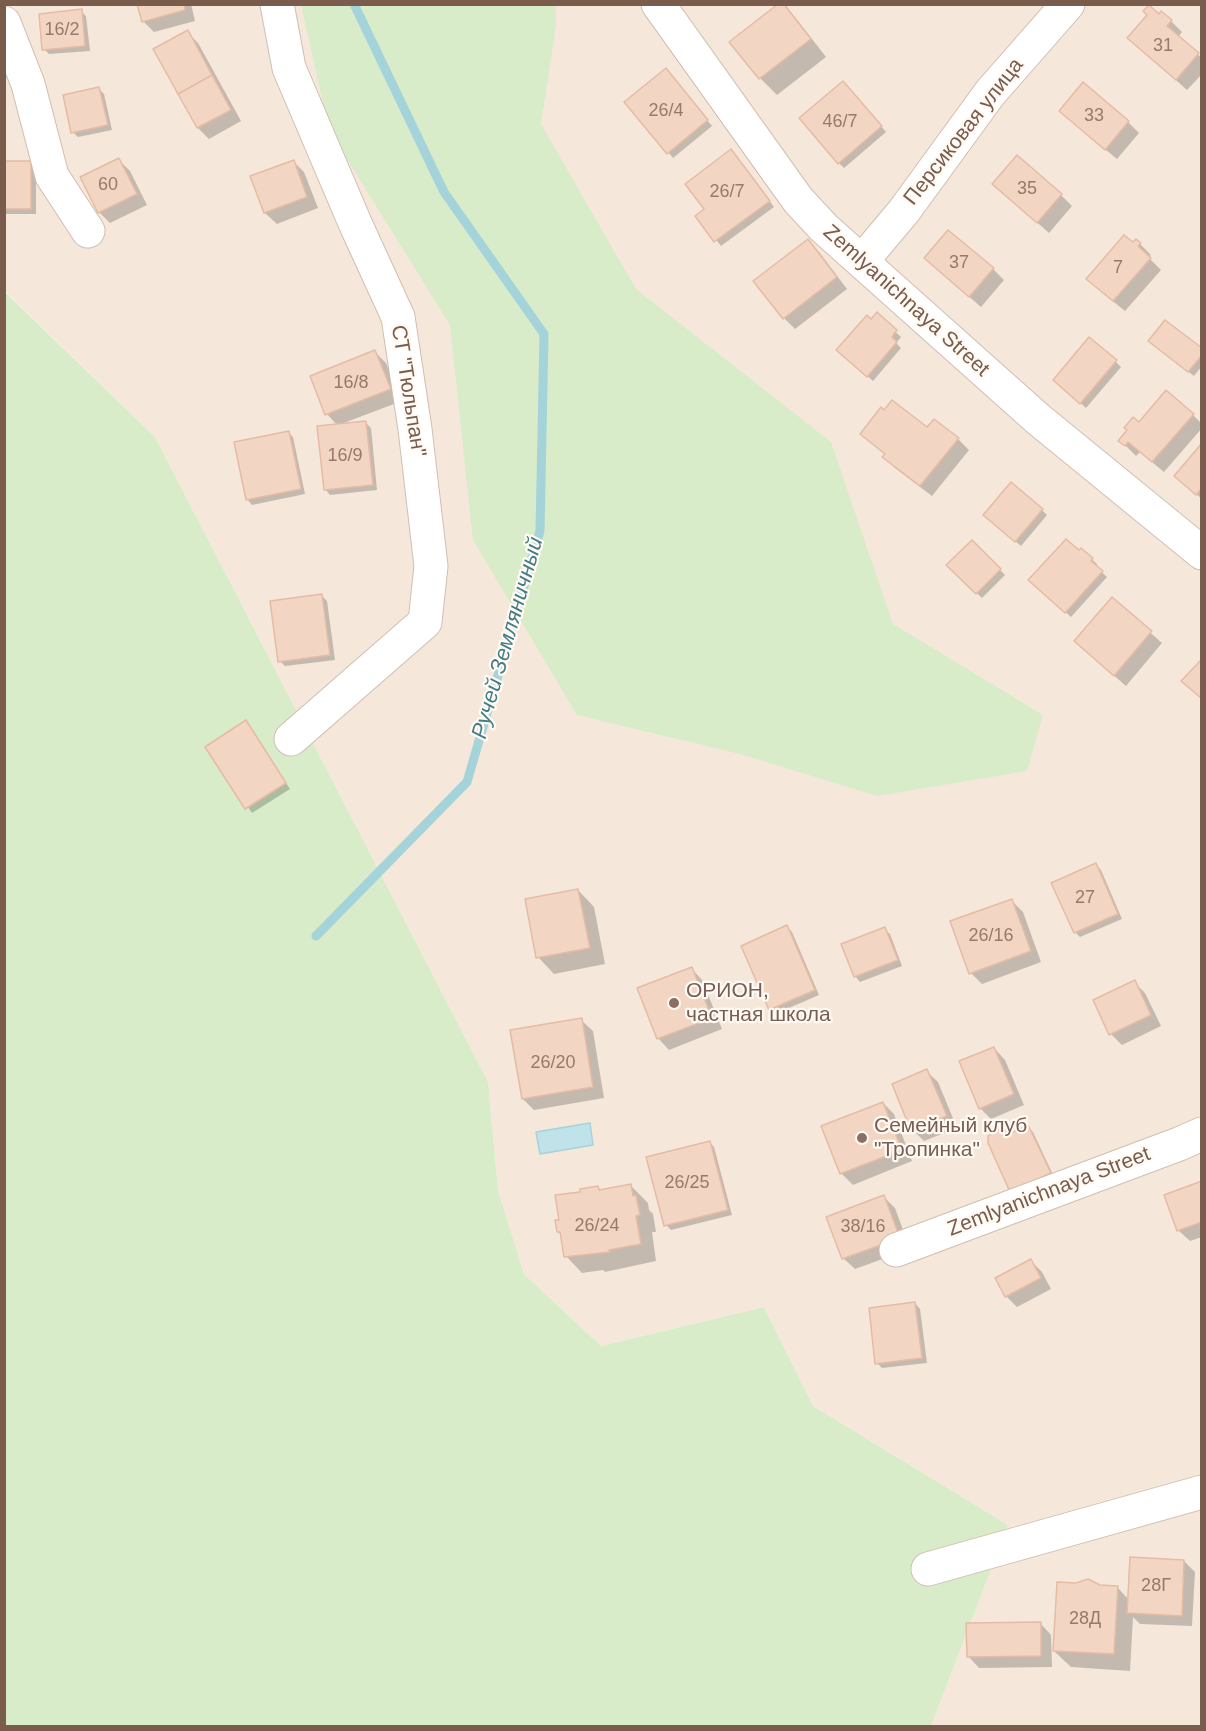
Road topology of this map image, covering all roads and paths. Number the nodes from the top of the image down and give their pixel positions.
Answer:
1 (278, 4) edge
2 (657, 4) edge
3 (1068, 4) edge
4 (4, 23) edge
5 (88, 231) dead end
6 (862, 261) junction
7 (1202, 553) edge
8 (291, 739) dead end
9 (1202, 1134) edge
10 (896, 1250) dead end
11 (1202, 1492) edge
12 (928, 1569) dead end

1 - 8 street, СТ "Тюльпан"
2 - 6 street, Zemlyanichnaya Street
3 - 6 street, Персиковая улица
4 - 5 street
6 - 7 street, Zemlyanichnaya Street
9 - 10 street, Zemlyanichnaya Street
11 - 12 street

